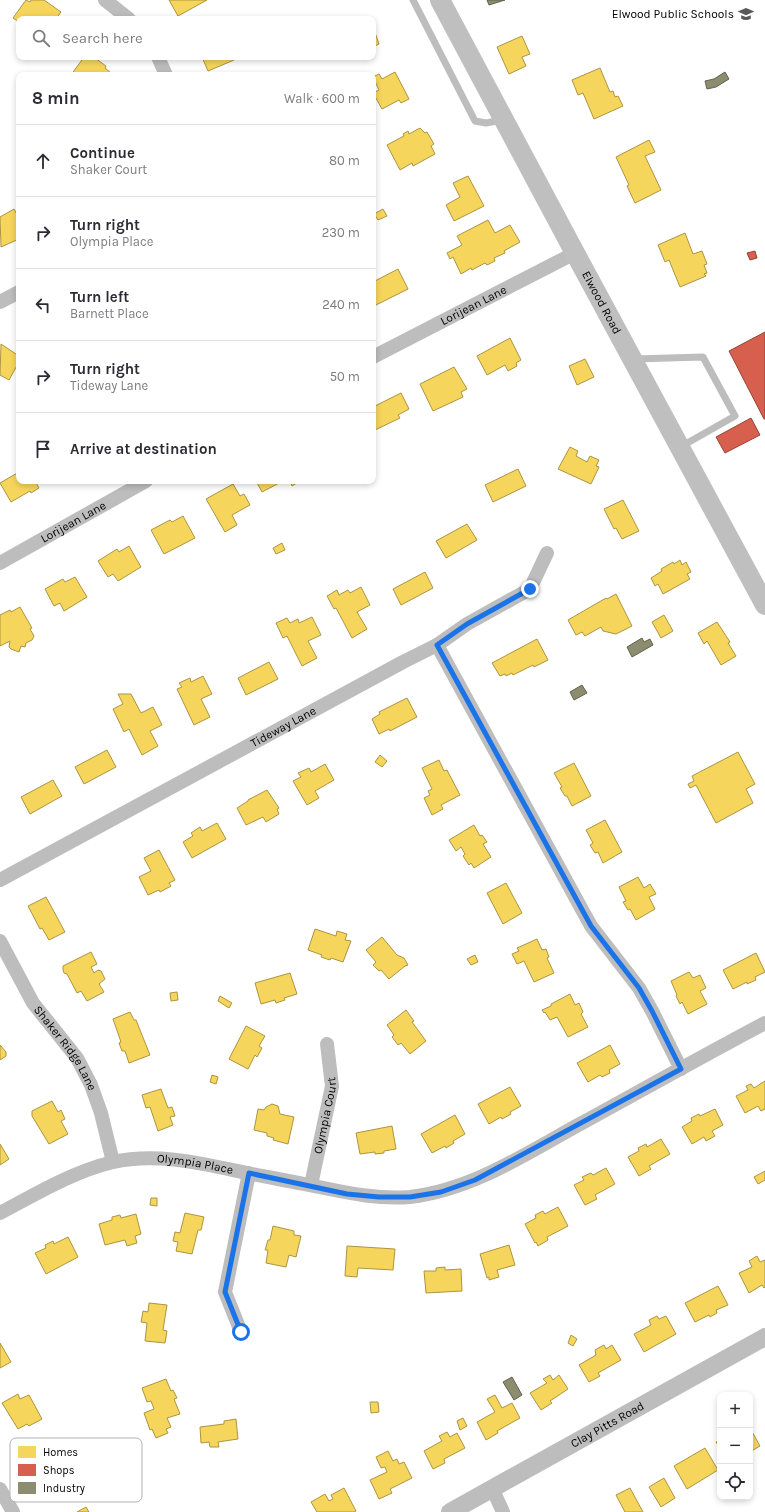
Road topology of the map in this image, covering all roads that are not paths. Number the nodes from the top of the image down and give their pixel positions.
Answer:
1 (105, 0) edge
2 (413, 0) edge
3 (440, 0) edge
4 (124, 16) edge
5 (159, 60) edge
6 (165, 72) edge
7 (504, 120) junction
8 (575, 253) junction
9 (16, 294) edge
10 (0, 302) edge
11 (376, 355) edge
12 (632, 359) junction
13 (680, 447) junction
14 (141, 484) edge
15 (547, 553) dead end
16 (0, 563) edge
17 (765, 605) edge
18 (437, 645) junction
19 (0, 880) edge
20 (0, 941) edge
21 (765, 1023) edge
22 (327, 1044) dead end
23 (681, 1069) junction
24 (113, 1162) junction
25 (249, 1173) junction
26 (311, 1185) junction
27 (0, 1213) edge
28 (241, 1332) dead end
29 (765, 1337) edge
30 (492, 1488) junction
31 (0, 1489) edge
32 (13, 1512) edge
33 (450, 1512) edge
34 (503, 1512) edge

1 - 4 street
2 - 7 lane
3 - 7 main road, Elwood Road
5 - 6 street
7 - 8 main road, Elwood Road
8 - 11 street, Lorijean Lane
8 - 12 main road, Elwood Road
9 - 10 street
12 - 13 main road, Elwood Road
12 - 13 lane
13 - 17 main road, Elwood Road
14 - 16 street, Lorijean Lane
15 - 18 street, Tideway Lane
18 - 19 street, Tideway Lane
18 - 23 street
20 - 24 street, Shaker Ridge Lane
21 - 23 street, Olympia Place
22 - 26 street, Olympia Court
23 - 26 street, Olympia Place
24 - 25 street, Olympia Place
24 - 27 street, Olympia Place
25 - 26 street, Olympia Place
25 - 28 street
29 - 30 street, Clay Pitts Road
30 - 33 street, Clay Pitts Road
30 - 34 street
31 - 32 street

